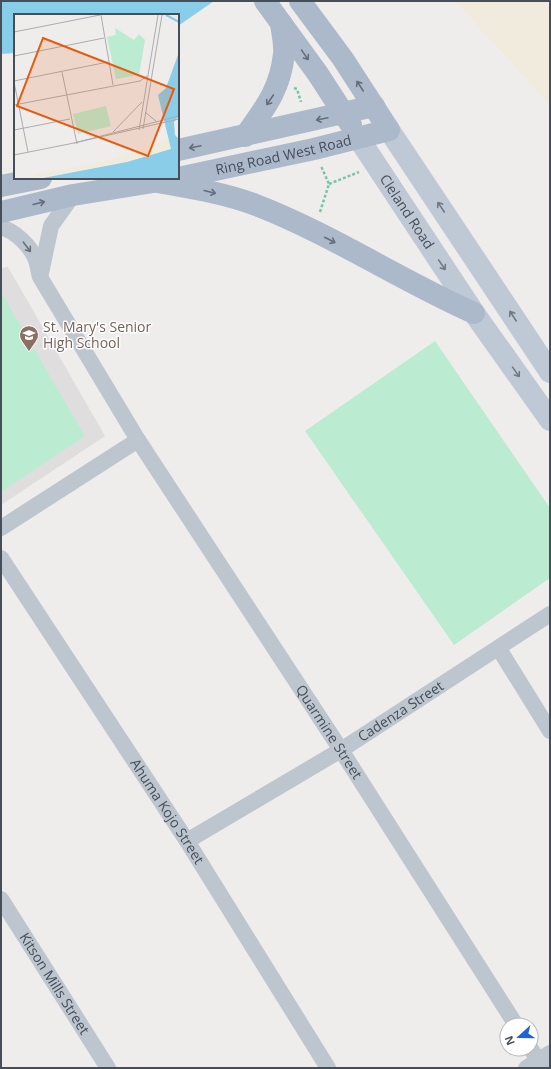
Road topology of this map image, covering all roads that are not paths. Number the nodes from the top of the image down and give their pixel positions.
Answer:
1 (265, 1) edge
2 (300, 1) edge
3 (281, 22) junction
4 (374, 106) junction
5 (344, 114) junction
6 (389, 130) junction
7 (245, 136) junction
8 (359, 139) junction
9 (179, 150) edge
10 (179, 177) edge
11 (36, 179) edge
12 (171, 179) edge
13 (1, 186) edge
14 (73, 195) junction
15 (1, 212) edge
16 (1, 227) edge
17 (40, 277) junction
18 (474, 313) junction
19 (550, 372) edge
20 (550, 420) edge
21 (138, 440) junction
22 (1, 528) edge
23 (1, 558) edge
24 (550, 614) edge
25 (499, 649) junction
26 (550, 731) edge
27 (341, 750) junction
28 (186, 841) junction
29 (1, 899) edge
30 (511, 1017) edge
31 (108, 1068) edge
32 (328, 1068) edge

1 - 3 main road, Cleland Road
4 -> 2 main road
3 -> 5 main road, Cleland Road
3 -> 7 main road
4 - 5 main road, Ring Road West Road
4 - 6 main road
5 -> 7 main road, Ring Road West Road
5 - 8 main road, Cleland Road
6 - 8 main road, Ring Road West Road
19 -> 6 main road
7 -> 9 main road, Ring Road West Road
8 - 10 main road, Ring Road West Road
8 -> 18 main road, Cleland Road
11 - 13 main road
12 - 14 main road, Ring Road West Road
12 -> 18 main road
15 -> 14 main road, Ring Road West Road
14 - 17 street
16 -> 17 street, Quarmine Street
17 - 21 street, Quarmine Street
18 -> 20 main road, Cleland Road
21 - 22 street
21 - 27 street, Quarmine Street
23 - 28 street, Ahuma Kojo Street
24 - 25 street, Cadenza Street
25 - 26 street
25 - 27 street, Cadenza Street
27 - 28 street, Cadenza Street
27 - 30 street, Quarmine Street
28 - 32 street, Ahuma Kojo Street
29 - 31 street, Kitson Mills Street

